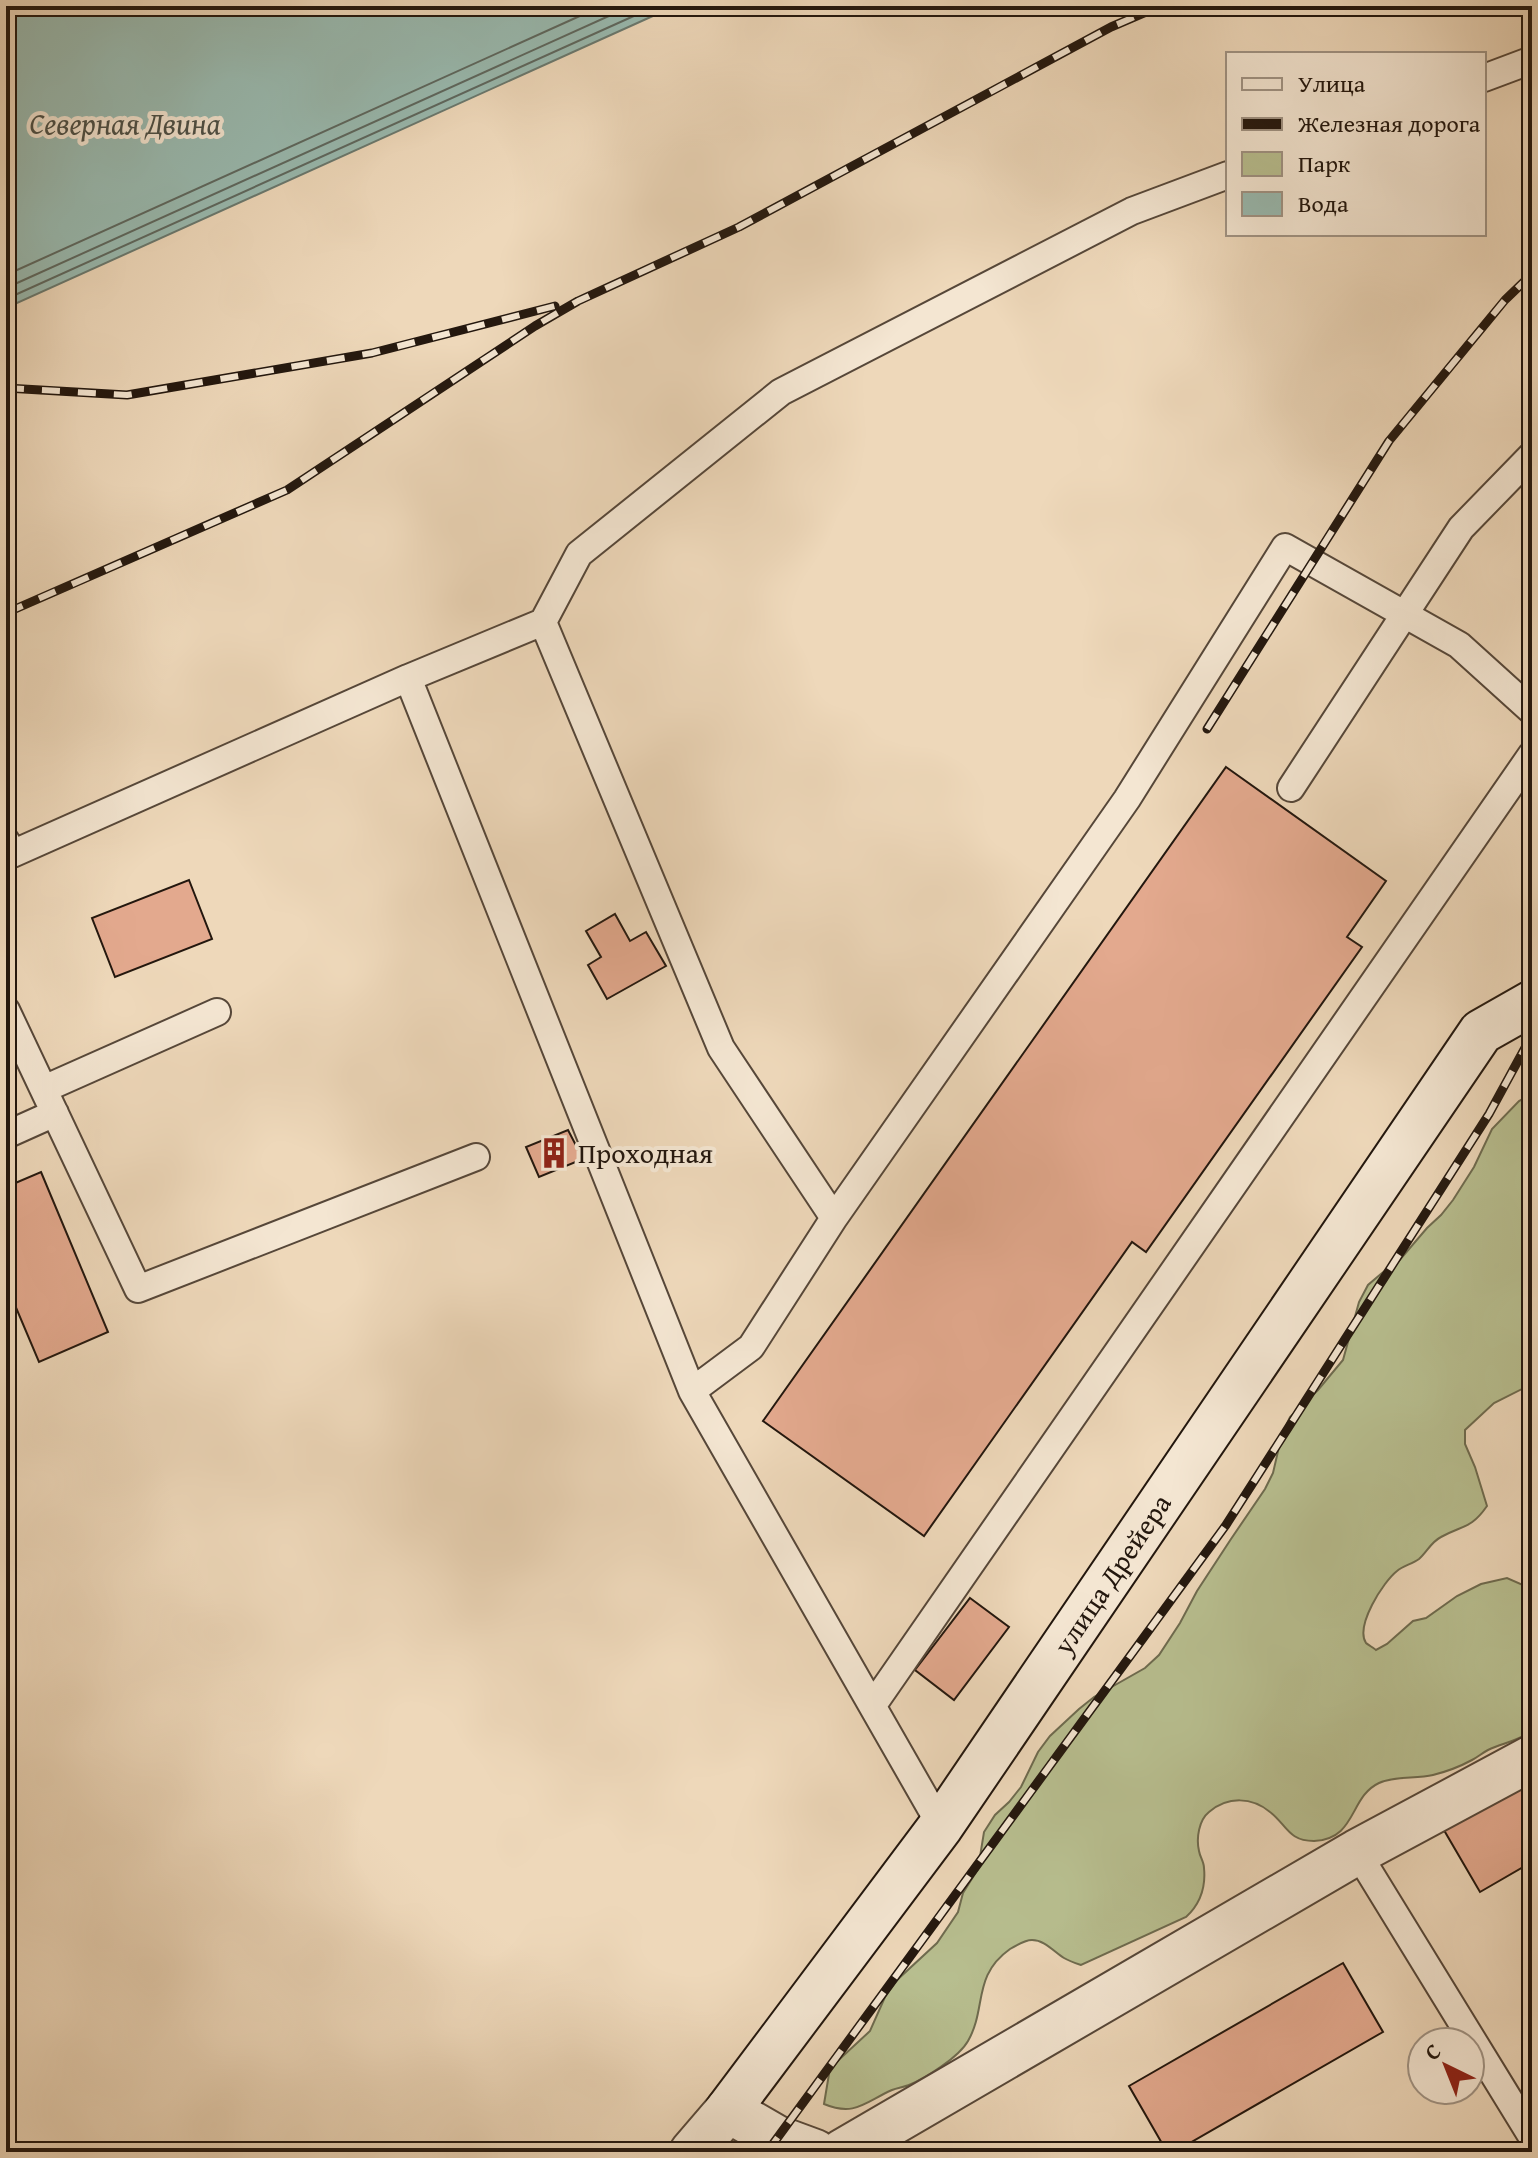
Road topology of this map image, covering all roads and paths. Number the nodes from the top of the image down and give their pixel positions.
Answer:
1 (1532, 60) edge
2 (1486, 77) edge
3 (1226, 176) edge
4 (1532, 455) edge
5 (1404, 614) junction
6 (543, 622) junction
7 (408, 678) junction
8 (1532, 711) edge
9 (1532, 754) edge
10 (1291, 788) dead end
11 (8, 851) edge
12 (1532, 1003) edge
13 (6, 1010) edge
14 (217, 1012) dead end
15 (44, 1089) junction
16 (55, 1113) junction
17 (6, 1135) edge
18 (476, 1157) dead end
19 (834, 1218) junction
20 (692, 1391) junction
21 (873, 1705) junction
22 (1532, 1758) edge
23 (941, 1826) junction
24 (1357, 1852) junction
25 (728, 2110) junction
26 (1532, 2137) edge
27 (692, 2152) edge
28 (815, 2152) edge
29 (842, 2152) edge

1 - 2 lane
3 - 6 lane
4 - 5 lane
5 - 8 lane
5 - 10 lane
5 - 19 lane
6 - 7 lane
6 - 19 lane
7 - 11 lane
7 - 20 lane
9 - 21 lane
12 - 23 street, улица Дрейера
13 - 15 lane
14 - 15 lane
15 - 16 lane
16 - 17 lane
16 - 18 lane
19 - 20 lane
20 - 21 lane
21 - 23 lane
22 - 24 street
23 - 25 street, улица Дрейера
24 - 26 lane
24 - 29 street
25 - 27 street, улица Дрейера
25 - 28 street

